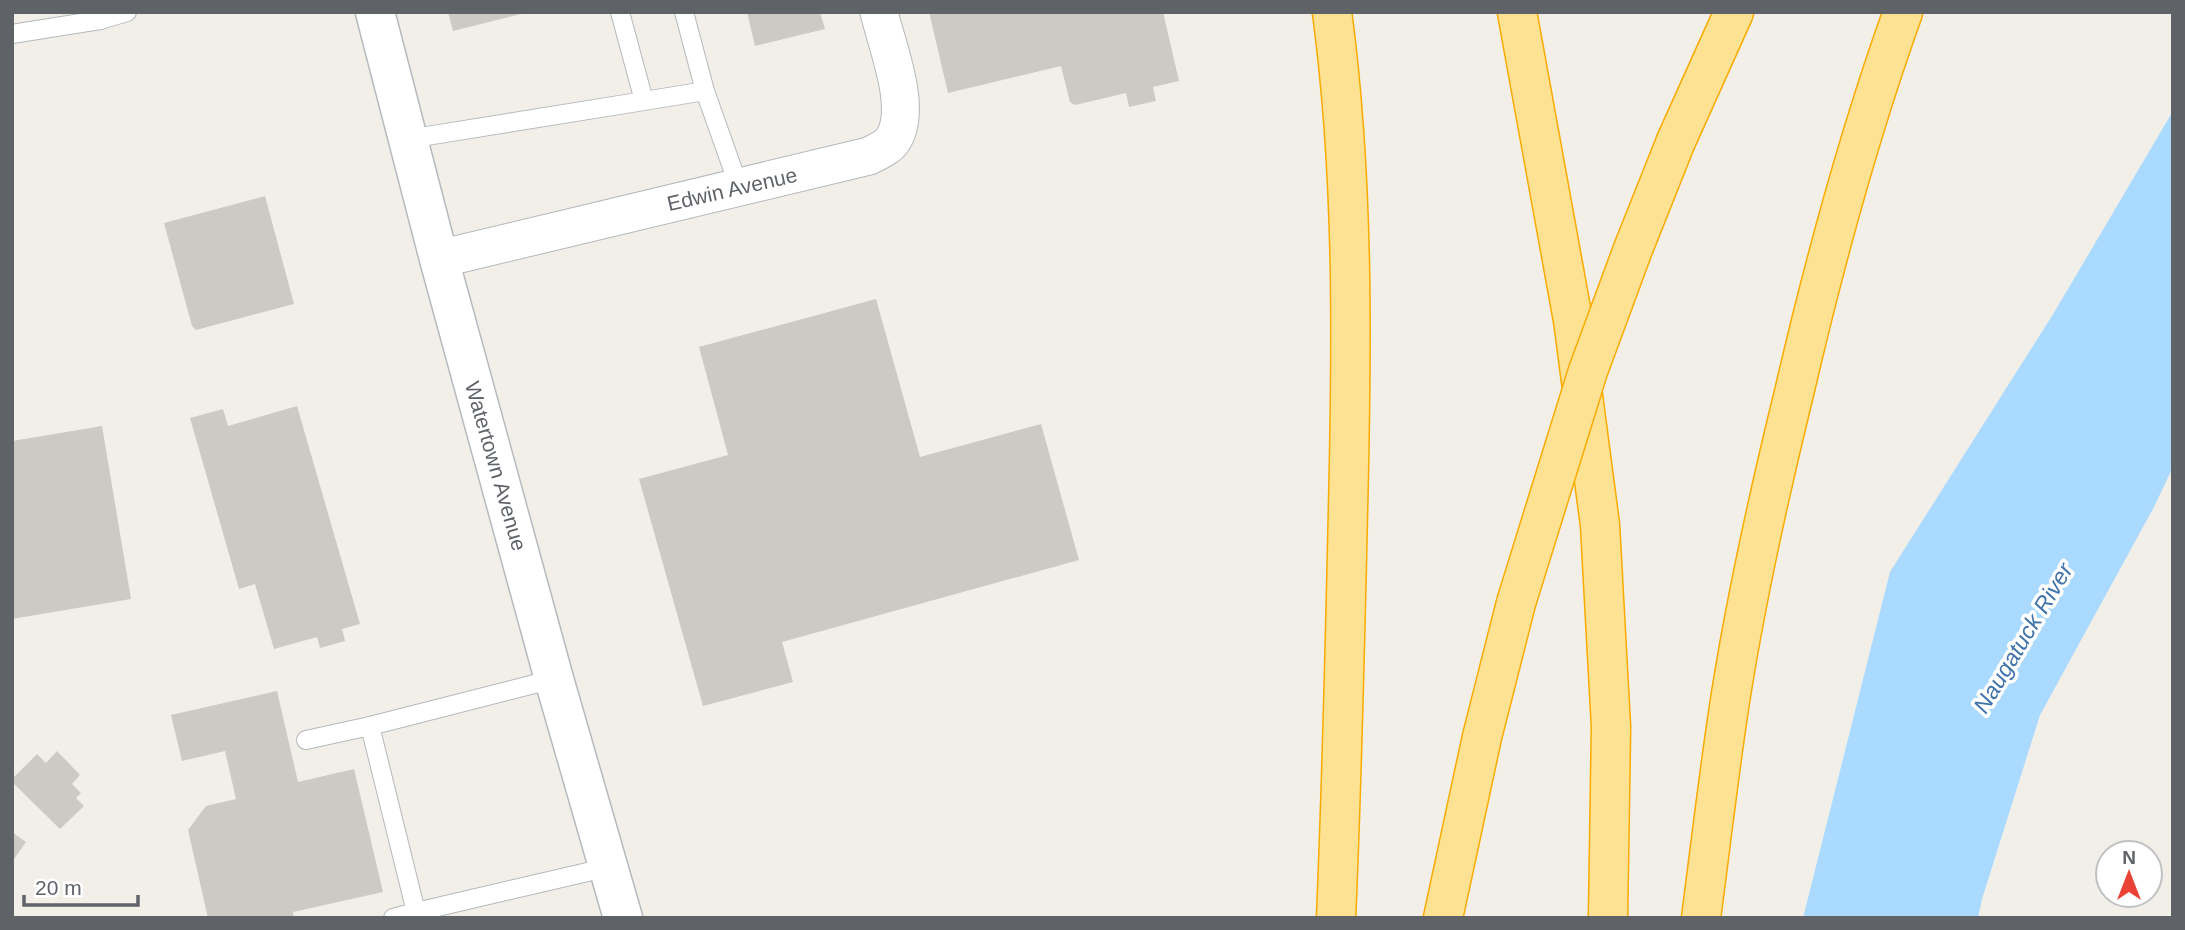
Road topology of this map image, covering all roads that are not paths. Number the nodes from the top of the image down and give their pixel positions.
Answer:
1 (127, 12) edge
2 (375, 12) edge
3 (620, 12) edge
4 (684, 12) edge
5 (879, 12) edge
6 (1332, 12) edge
7 (1517, 12) edge
8 (1734, 12) edge
9 (1903, 12) edge
10 (100, 16) edge
11 (12, 34) edge
12 (705, 91) junction
13 (644, 101) junction
14 (408, 139) junction
15 (739, 187) junction
16 (439, 259) junction
17 (554, 679) junction
18 (370, 726) junction
19 (306, 740) dead end
20 (609, 867) junction
21 (416, 912) junction
22 (393, 918) edge
23 (623, 918) edge
24 (1336, 918) edge
25 (1443, 918) edge
26 (1608, 918) edge
27 (1701, 918) edge

1 - 10 lane
2 - 14 main road, Watertown Avenue
3 - 13 lane
4 - 12 lane
5 - 15 street, Edwin Avenue
6 - 24 highway
7 - 26 highway
8 - 25 highway, bridge
9 - 27 highway
10 - 11 lane
12 - 13 lane
12 - 15 lane
13 - 14 lane
14 - 16 main road, Watertown Avenue
15 - 16 street, Edwin Avenue
16 - 17 main road, Watertown Avenue
17 - 18 lane
17 - 20 main road, Watertown Avenue
18 - 19 lane
18 - 21 lane
20 - 21 lane
20 - 23 main road, Watertown Avenue
21 - 22 lane

